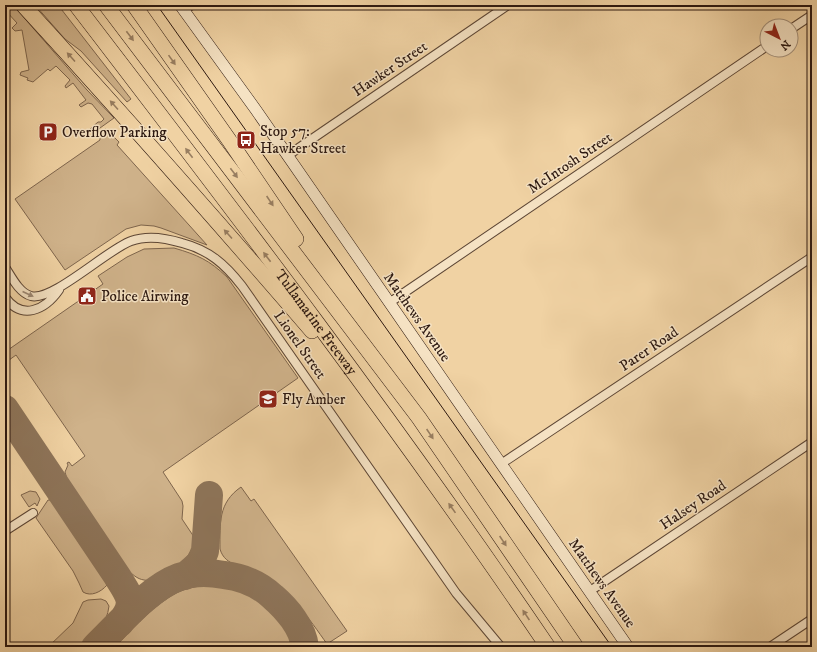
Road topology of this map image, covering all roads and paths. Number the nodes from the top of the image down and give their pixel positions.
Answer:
1 (23, 5) edge
2 (76, 5) edge
3 (106, 5) edge
4 (134, 5) edge
5 (508, 5) edge
6 (185, 7) edge
7 (812, 15) edge
8 (799, 24) edge
9 (759, 51) edge
10 (287, 156) junction
11 (812, 256) edge
12 (5, 267) edge
13 (62, 286) junction
14 (5, 297) edge
15 (389, 303) junction
16 (419, 418) junction
17 (400, 434) junction
18 (812, 442) edge
19 (501, 464) junction
20 (33, 513) dead end
21 (5, 531) edge
22 (590, 591) junction
23 (812, 619) edge
24 (501, 647) edge
25 (548, 647) edge
26 (576, 647) edge
27 (628, 647) edge
28 (770, 647) edge

17 -> 1 highway
17 -> 2 highway, Tullamarine Freeway
3 -> 16 highway, Tullamarine Freeway
4 -> 16 highway
5 - 10 street, Hawker Street
6 - 10 main road, Matthews Avenue
7 - 8 street
9 - 15 street, McIntosh Street
10 - 15 main road, Matthews Avenue
11 - 19 street, Parer Road
12 -> 13 street
13 - 14 street
13 - 24 street, Lionel Street
15 - 19 main road, Matthews Avenue
16 -> 26 highway, Tullamarine Freeway
25 -> 17 highway, Tullamarine Freeway
18 - 22 street, Halsey Road
19 - 22 main road, Matthews Avenue
20 - 21 street
22 - 27 main road, Matthews Avenue
23 - 28 street

